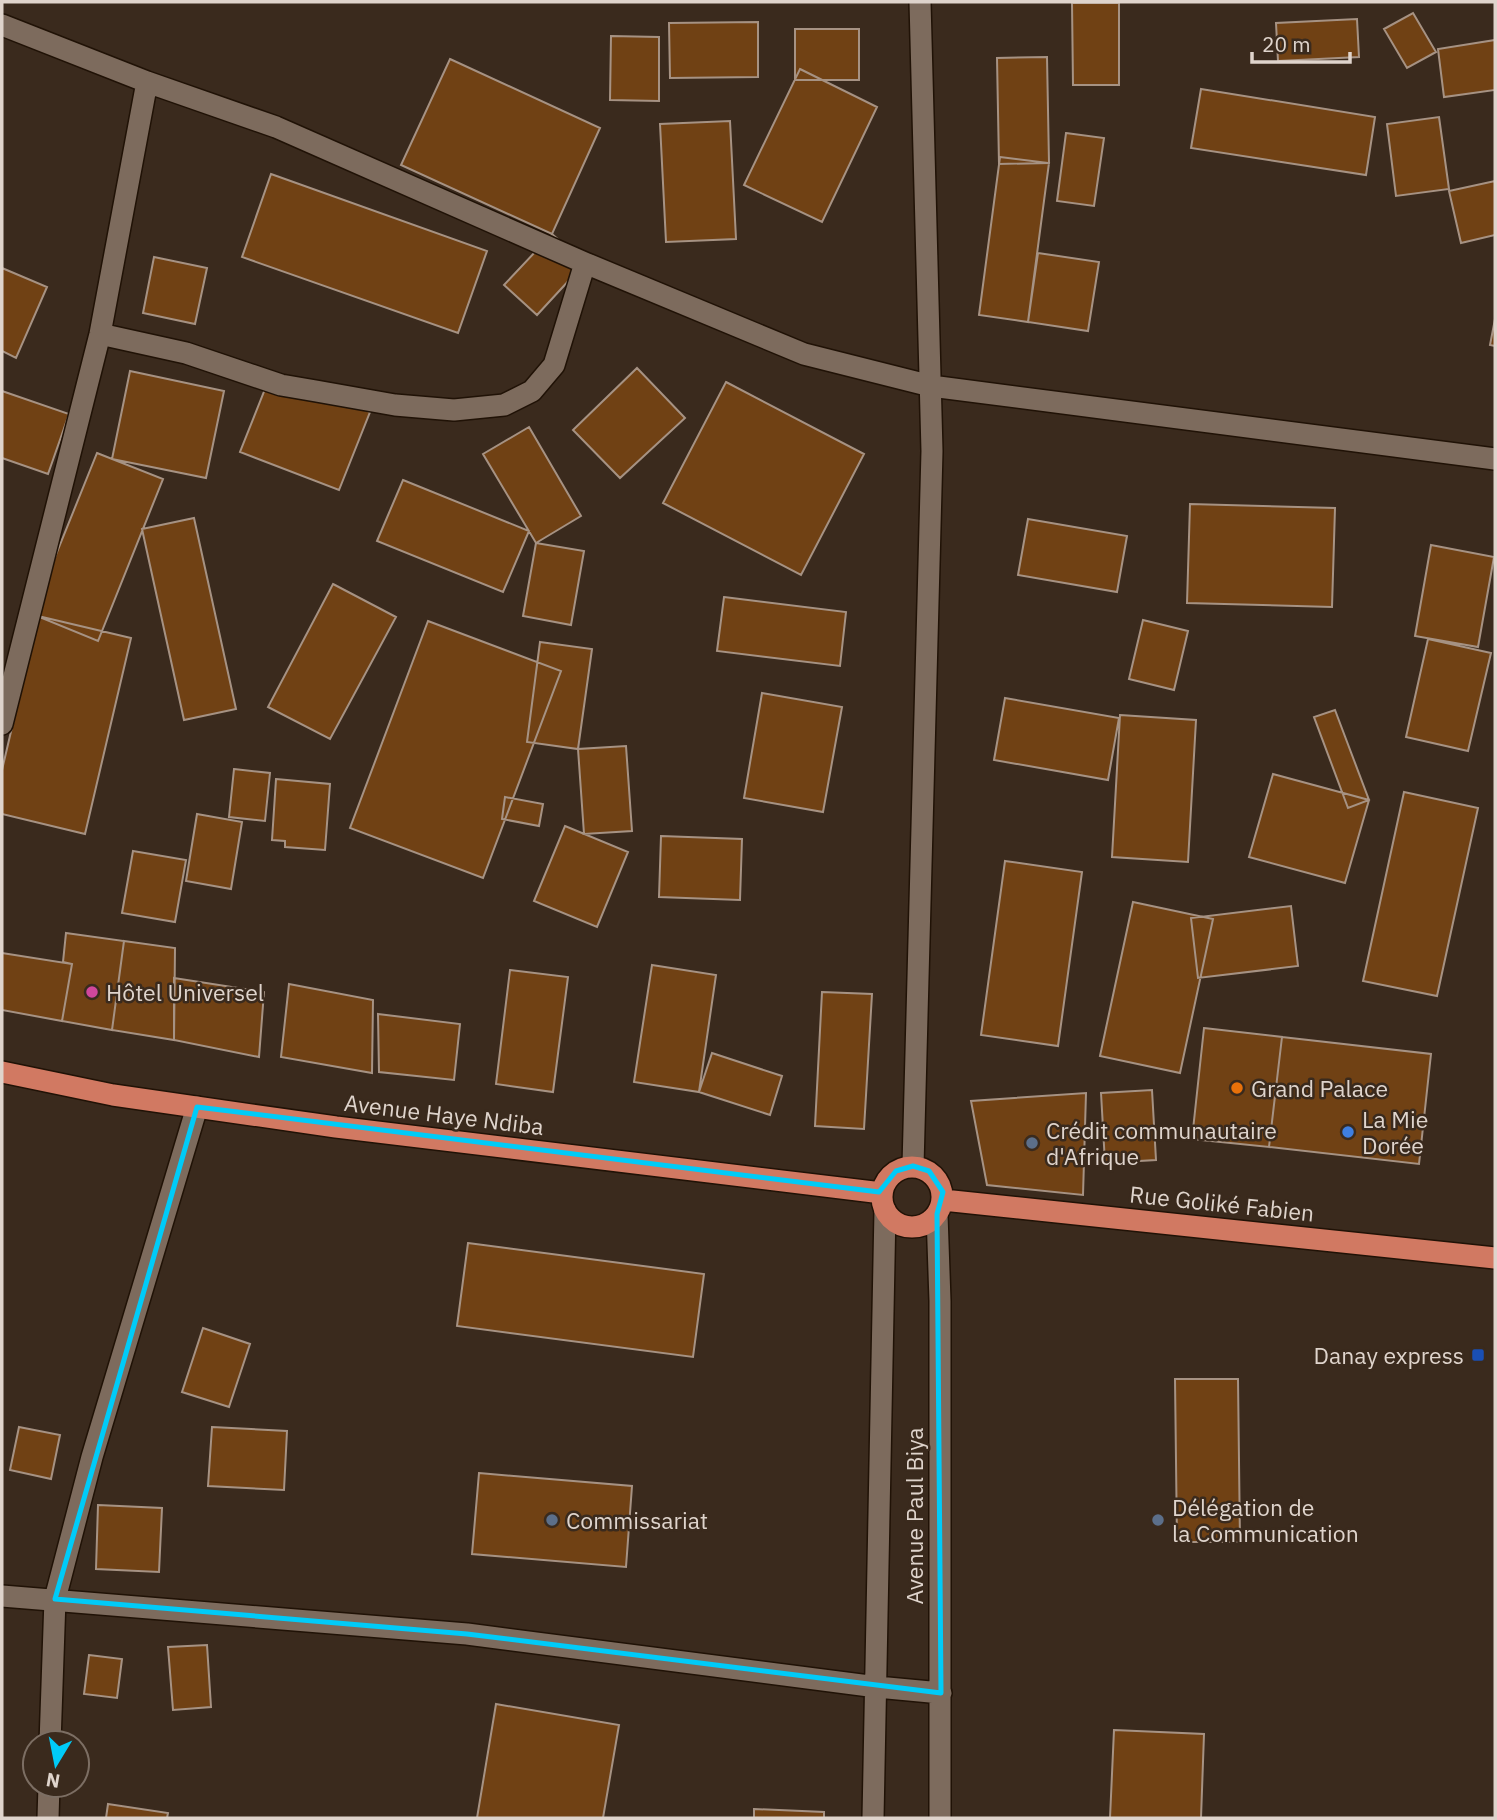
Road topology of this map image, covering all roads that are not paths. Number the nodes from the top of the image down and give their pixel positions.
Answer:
1 (920, 2) edge
2 (2, 25) edge
3 (147, 82) junction
4 (585, 263) junction
5 (100, 334) junction
6 (931, 386) junction
7 (1495, 459) edge
8 (2, 724) edge
9 (2, 1072) edge
10 (197, 1107) junction
11 (913, 1166) junction
12 (883, 1201) junction
13 (940, 1207) junction
14 (1495, 1258) edge
15 (2, 1596) edge
16 (55, 1599) junction
17 (877, 1687) junction
18 (941, 1693) junction
19 (50, 1729) edge
20 (49, 1799) edge
21 (48, 1818) edge
22 (873, 1818) edge
23 (940, 1818) edge

1 - 6 street
2 - 3 street
3 - 4 street
3 - 5 street
4 - 5 street
4 - 6 street
5 - 8 street
6 - 7 street
6 - 11 street
9 - 10 highway, Avenue Haye Ndiba
10 - 12 highway, Avenue Haye Ndiba
10 - 16 street
11 - 12 highway
11 - 13 highway
12 - 13 highway
12 - 17 street
13 - 14 highway, Rue Goliké Fabien
13 - 18 street, Avenue Paul Biya
15 - 16 street
16 - 17 street
16 - 19 street
17 - 18 street
17 - 22 street
18 - 23 street, Avenue Paul Biya
20 - 21 street

